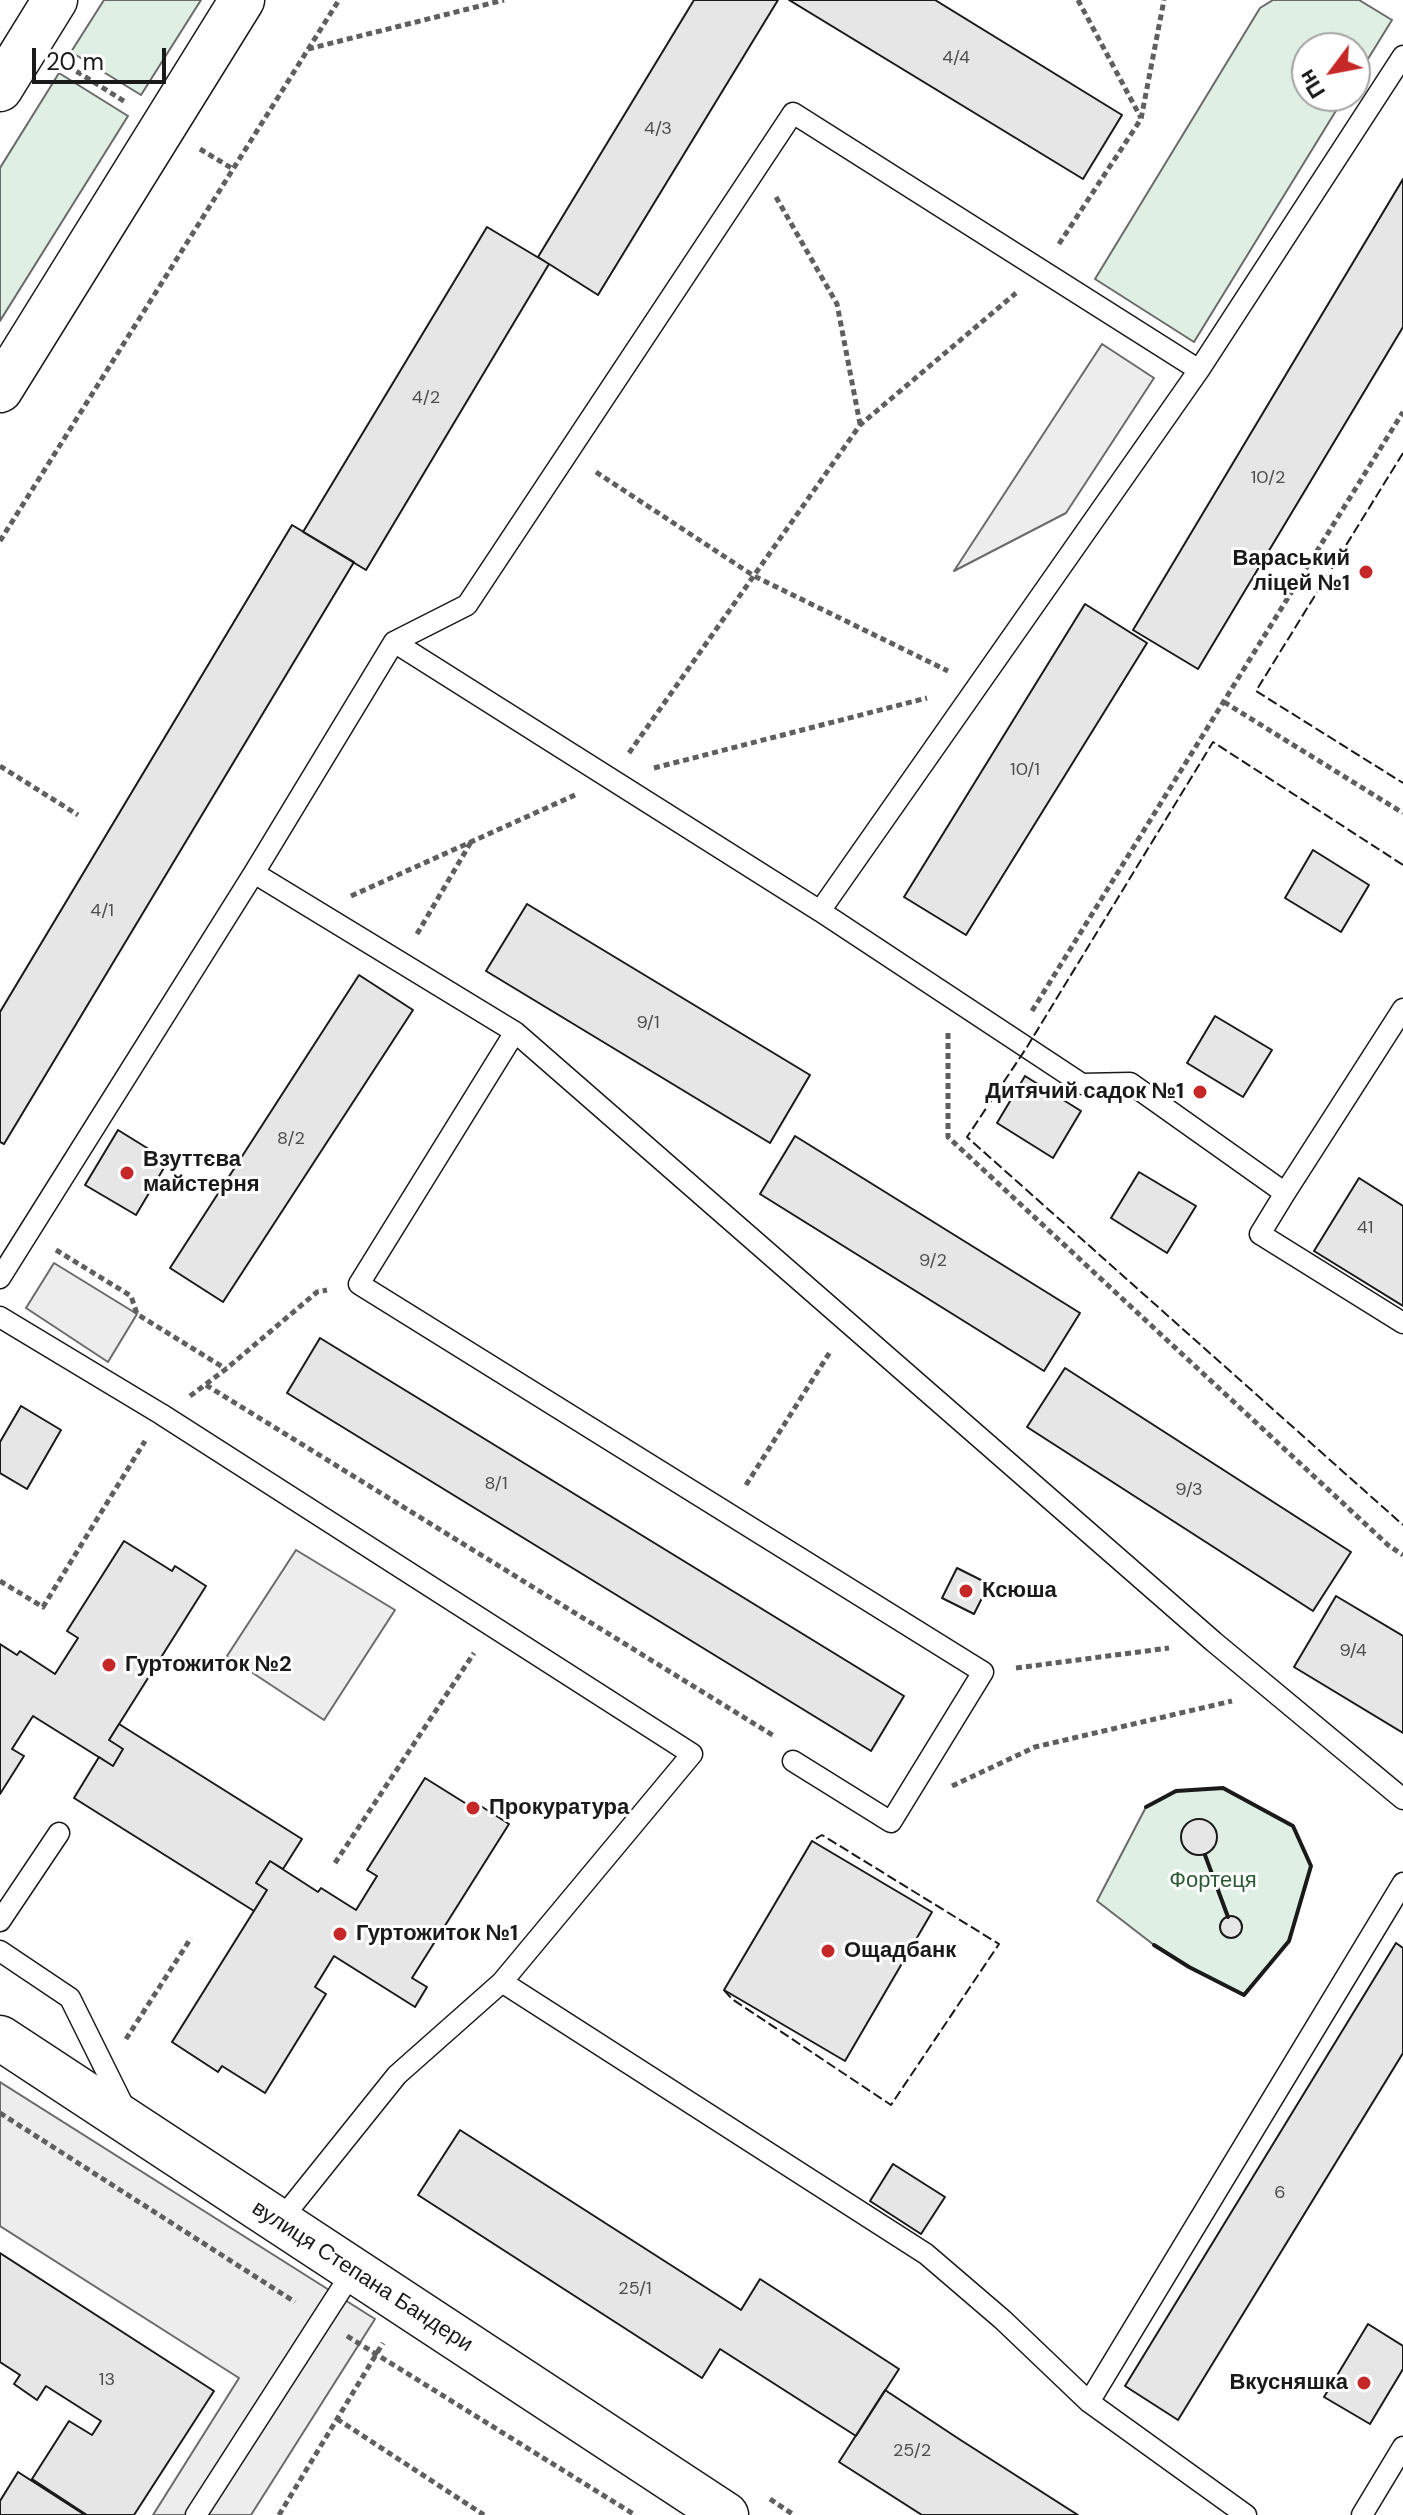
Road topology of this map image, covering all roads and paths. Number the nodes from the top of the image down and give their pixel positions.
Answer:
1 (55, 0) edge
2 (242, 0) edge
3 (339, 0) edge
4 (504, 0) edge
5 (1078, 0) edge
6 (1164, 0) edge
7 (29, 42) junction
8 (308, 49) junction
9 (1403, 56) edge
10 (0, 89) edge
11 (1141, 119) junction
12 (163, 126) junction
13 (758, 166) junction
14 (233, 169) junction
15 (1042, 271) junction
16 (1199, 370) junction
17 (0, 390) edge
18 (1403, 412) edge
19 (860, 425) junction
20 (568, 453) junction
21 (0, 541) edge
22 (754, 576) junction
23 (394, 642) junction
24 (978, 686) junction
25 (1224, 702) junction
26 (0, 766) edge
27 (610, 779) junction
28 (1403, 813) edge
29 (78, 815) dead end
30 (471, 842) junction
31 (254, 873) junction
32 (317, 911) junction
33 (820, 911) junction
34 (400, 962) junction
35 (948, 995) junction
36 (1403, 1009) edge
37 (515, 1032) junction
38 (1015, 1039) junction
39 (1285, 1193) junction
40 (29, 1232) junction
41 (0, 1278) edge
42 (359, 1284) junction
43 (0, 1317) edge
44 (848, 1322) junction
45 (1403, 1323) edge
46 (226, 1369) junction
47 (206, 1385) junction
48 (161, 1414) junction
49 (728, 1513) junction
50 (1403, 1555) edge
51 (0, 1581) edge
52 (492, 1626) junction
53 (1214, 1642) junction
54 (983, 1672) junction
55 (1273, 1691) junction
56 (775, 1736) dead end
57 (793, 1761) dead end
58 (1403, 1799) edge
59 (897, 1812) junction
60 (59, 1833) dead end
61 (335, 1863) dead end
62 (1403, 1883) edge
63 (0, 1921) edge
64 (191, 1938) dead end
65 (0, 1951) edge
66 (502, 1982) junction
67 (0, 2038) edge
68 (105, 2070) junction
69 (133, 2125) junction
70 (279, 2222) junction
71 (353, 2271) junction
72 (377, 2355) dead end
73 (1089, 2402) junction
74 (337, 2419) junction
75 (1403, 2447) edge
76 (196, 2515) edge
77 (279, 2515) edge
78 (484, 2515) edge
79 (726, 2515) edge
80 (1246, 2515) edge
81 (1362, 2515) edge

1 - 7 street
2 - 12 street
3 - 8 path
4 - 8 path
5 - 11 path
6 - 11 path
7 - 10 street
7 - 12 path
8 - 14 path
9 - 16 lane
11 - 15 path
12 - 14 path
12 - 17 street
13 - 15 lane
13 - 19 path
13 - 20 lane
14 - 21 path
15 - 16 lane
15 - 19 path
16 - 24 lane
18 - 25 path
19 - 22 path
20 - 22 path
20 - 23 lane
22 - 24 path
22 - 27 path
23 - 27 lane
23 - 31 lane
24 - 27 path
24 - 33 lane
25 - 28 path
25 - 38 path
26 - 29 path
27 - 30 path
27 - 33 lane
30 - 32 path
30 - 34 path
31 - 32 lane
31 - 40 lane
32 - 34 lane
33 - 35 lane
34 - 37 lane
35 - 38 lane
35 - 50 path
36 - 39 lane
37 - 42 lane
37 - 44 lane
38 - 39 lane
39 - 45 lane
40 - 41 lane
40 - 46 path
42 - 46 path
42 - 49 lane
43 - 48 lane
44 - 49 path
44 - 53 lane
46 - 47 path
47 - 48 path
47 - 56 path
48 - 51 path
48 - 52 lane
49 - 54 lane
52 - 61 path
52 - 66 lane
53 - 54 path
53 - 55 lane
54 - 59 lane
55 - 58 lane
55 - 59 path
57 - 59 lane
60 - 63 lane
62 - 73 lane
64 - 68 path
65 - 68 lane
66 - 70 lane
66 - 73 lane
67 - 69 street, вулиця Степана Бандери
68 - 69 lane
69 - 70 street, вулиця Степана Бандери
70 - 71 street, вулиця Степана Бандери
71 - 76 lane
71 - 79 street, вулиця Степана Бандери
72 - 74 path
73 - 80 lane
74 - 77 path
74 - 78 path
75 - 81 lane

